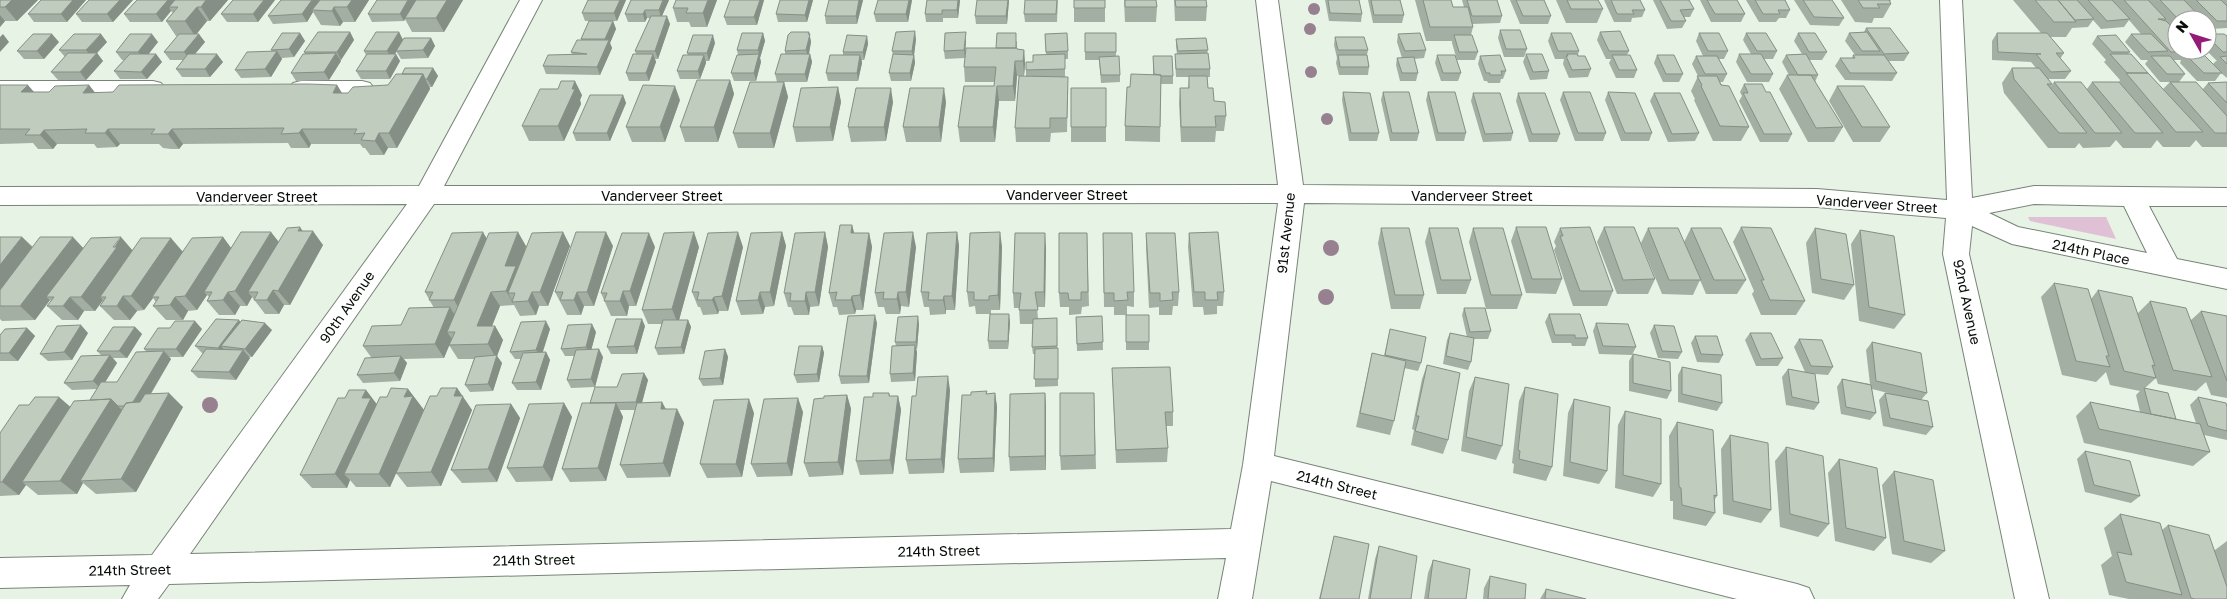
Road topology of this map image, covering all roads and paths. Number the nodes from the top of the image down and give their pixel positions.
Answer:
1 (531, 0) edge
2 (1267, 0) edge
3 (1951, 0) edge
4 (0, 88) edge
5 (176, 88) edge
6 (284, 88) edge
7 (362, 88) edge
8 (1292, 194) junction
9 (0, 196) edge
10 (426, 197) junction
11 (2132, 197) junction
12 (2227, 197) edge
13 (1960, 210) junction
14 (2168, 268) junction
15 (2227, 279) edge
16 (1258, 465) junction
17 (1244, 543) junction
18 (161, 569) junction
19 (0, 572) edge
20 (139, 599) edge
21 (1236, 599) edge
22 (1797, 599) edge
23 (2032, 599) edge

1 - 10 street, 90th Avenue
2 - 8 street, 91st Avenue
3 - 13 street, 92nd Avenue
4 - 5 street
6 - 7 street
8 - 10 street, Vanderveer Street
8 - 13 street, Vanderveer Street
8 - 16 street, 91st Avenue
9 - 10 street, Vanderveer Street
10 - 18 street, 90th Avenue
11 - 12 street, Vanderveer Street
11 - 13 street, Vanderveer Street
11 - 14 street
13 - 14 street, 214th Place
13 - 23 street, 92nd Avenue
14 - 15 street, 214th Place
16 - 17 street
16 - 22 street, 214th Street
17 - 18 street, 214th Street
17 - 21 street
18 - 19 street, 214th Street
18 - 20 street, 90th Avenue

